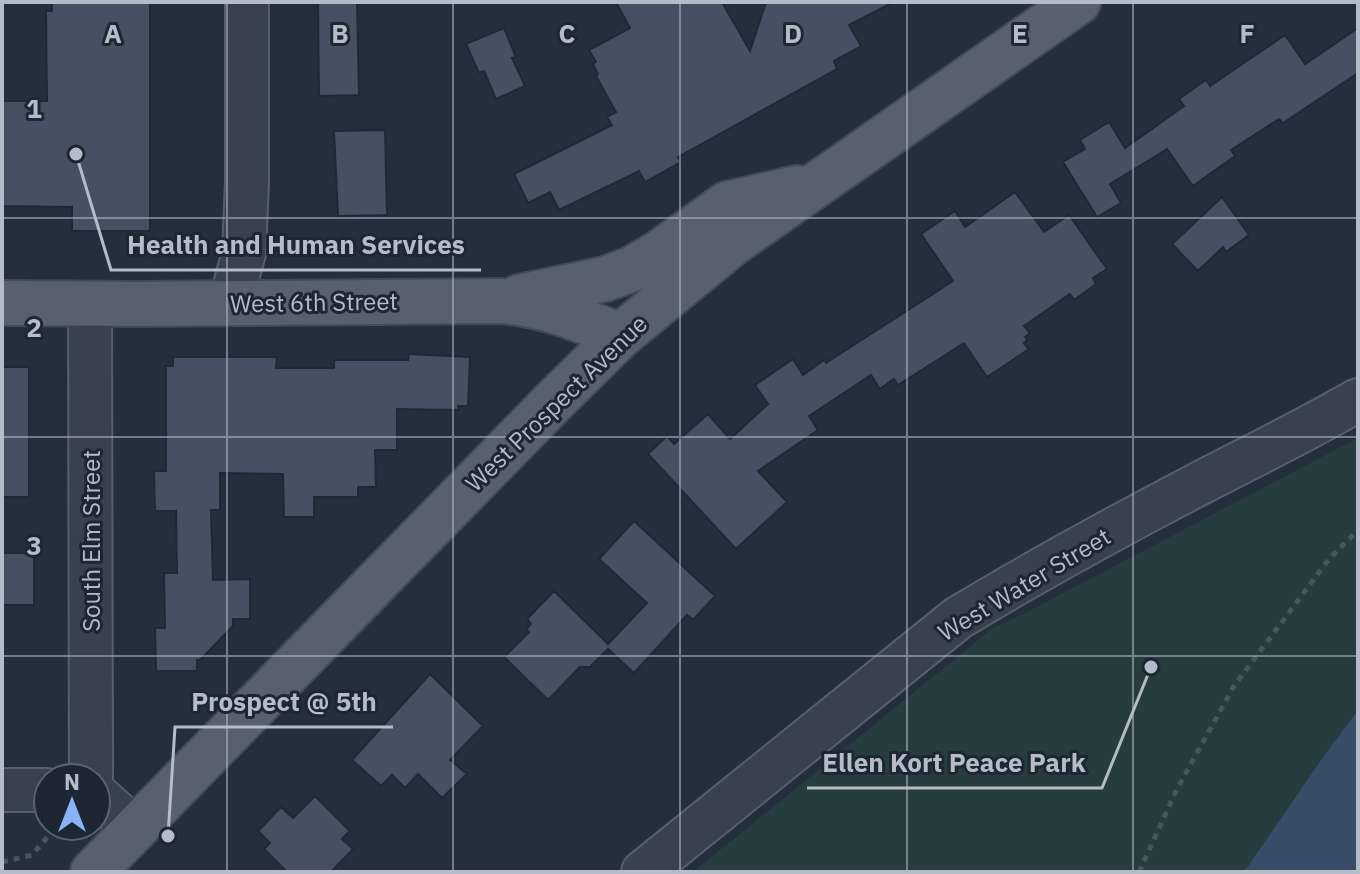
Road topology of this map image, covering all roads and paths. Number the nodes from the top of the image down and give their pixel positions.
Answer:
1 (247, 2) edge
2 (1078, 2) edge
3 (815, 184) junction
4 (501, 301) junction
5 (2, 303) edge
6 (230, 303) junction
7 (90, 304) junction
8 (620, 336) junction
9 (1358, 400) edge
10 (1358, 530) edge
11 (91, 762) edge
12 (2, 790) edge
13 (32, 790) edge
14 (112, 808) edge
15 (135, 829) junction
16 (43, 842) edge
17 (2, 862) edge
18 (93, 872) edge
19 (643, 872) edge
20 (1139, 872) edge

1 - 6 street
2 - 3 main road, West Prospect Avenue
3 - 4 main road
3 - 8 main road, West Prospect Avenue
4 - 6 main road, West 6th Street
4 - 8 main road, West 6th Street
5 - 7 main road, West 6th Street
6 - 7 main road, West 6th Street
7 - 11 street, South Elm Street
8 - 15 main road, West Prospect Avenue
9 - 19 street, West Water Street
10 - 20 path
12 - 13 street
14 - 15 street
15 - 18 main road, West Prospect Avenue
16 - 17 path

